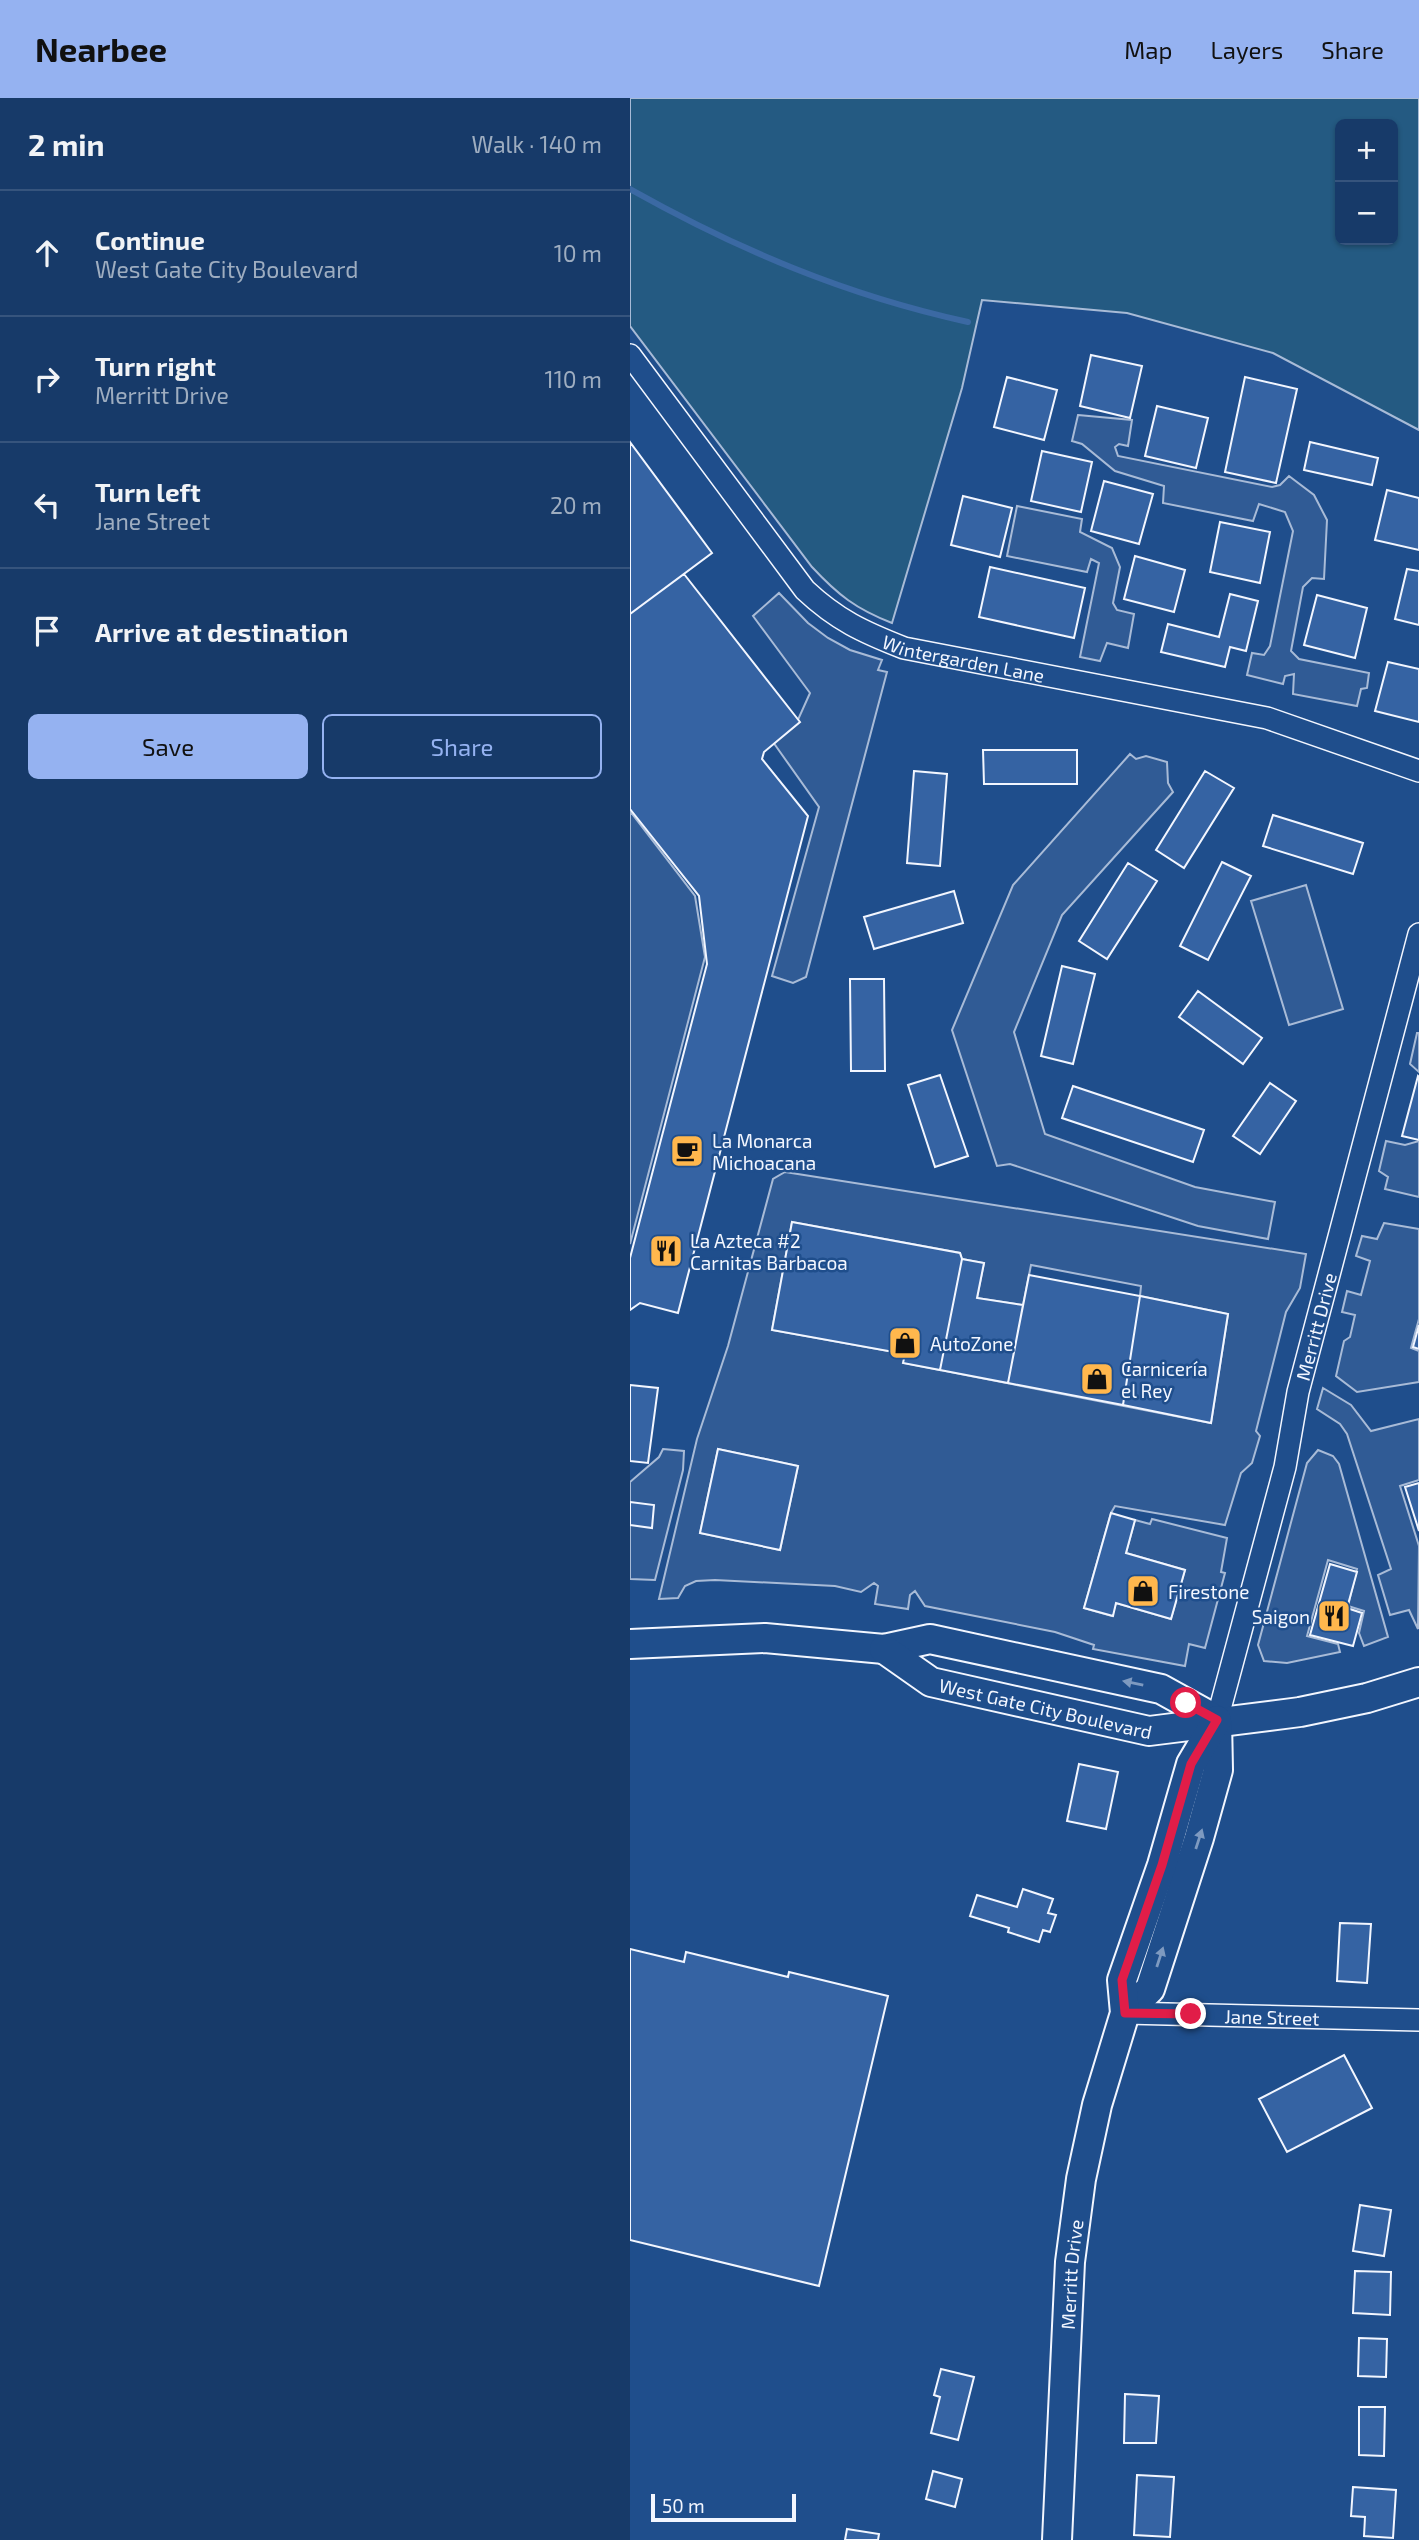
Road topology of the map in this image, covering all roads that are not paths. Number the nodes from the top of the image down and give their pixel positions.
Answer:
1 (630, 355) edge
2 (1419, 771) edge
3 (1419, 934) edge
4 (630, 1644) edge
5 (884, 1649) junction
6 (1419, 1682) edge
7 (1217, 1720) junction
8 (1125, 2013) junction
9 (1419, 2020) edge
10 (1057, 2540) edge

1 - 2 street, Wintergarden Lane
3 - 7 street, Merritt Drive
4 - 5 main road, West Gate City Boulevard
7 -> 5 main road, West Gate City Boulevard
5 - 7 main road, West Gate City Boulevard
6 - 7 main road, West Gate City Boulevard
7 - 8 main road, Merritt Drive
8 - 9 street, Jane Street
8 - 10 main road, Merritt Drive

